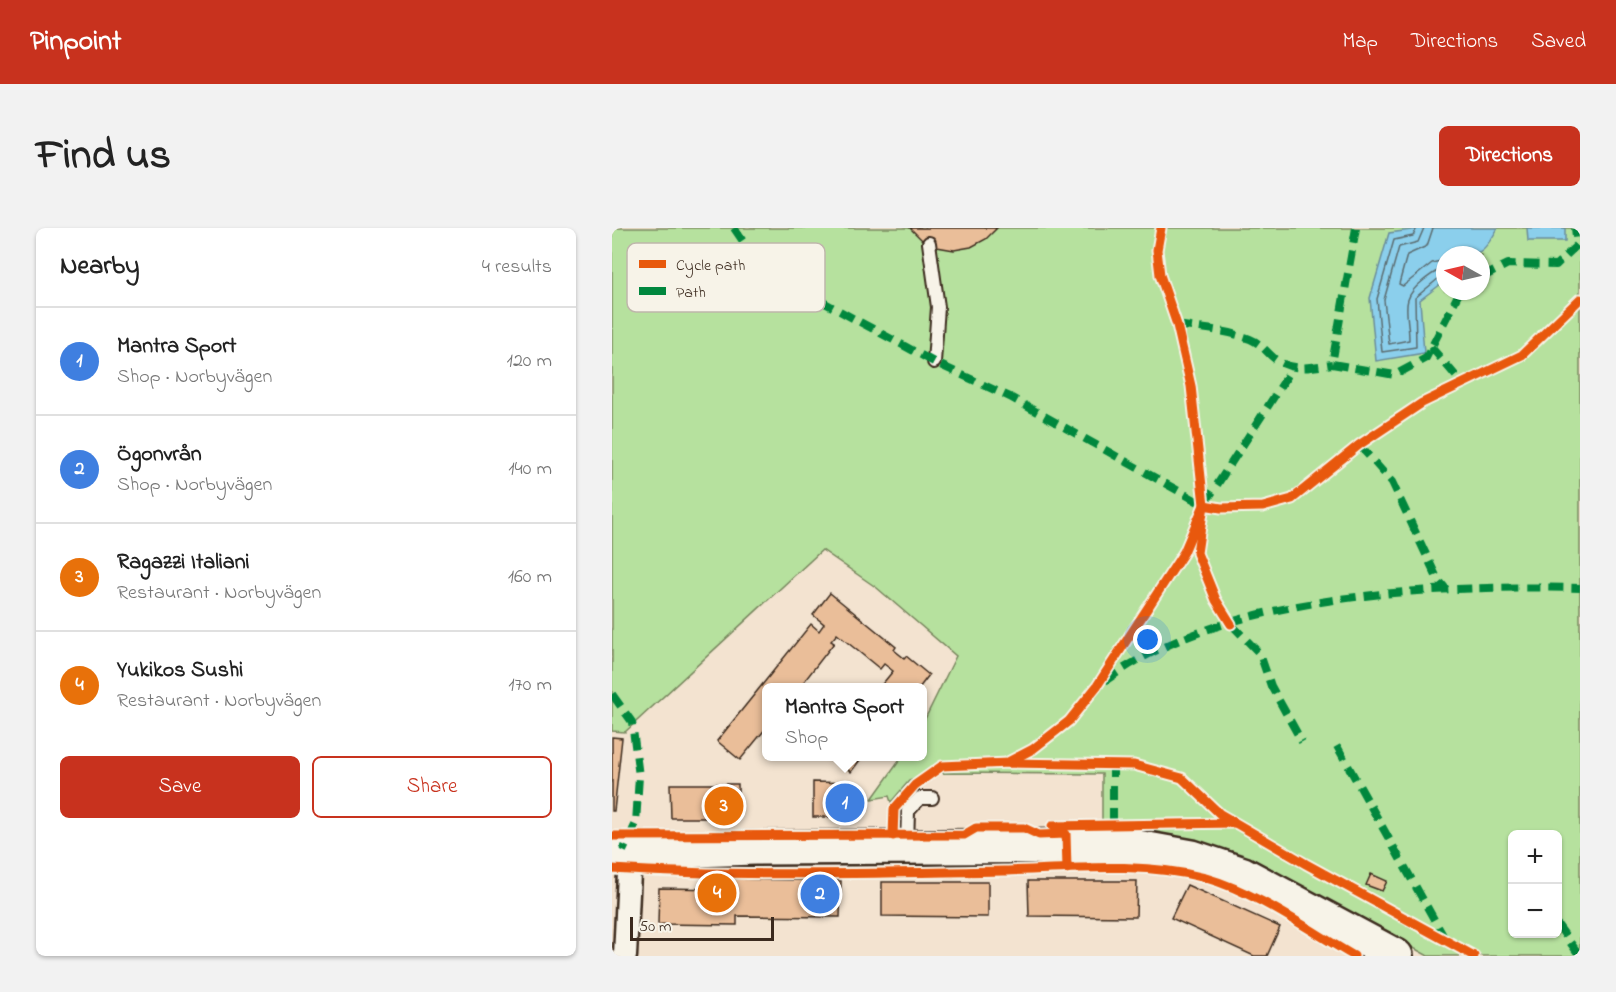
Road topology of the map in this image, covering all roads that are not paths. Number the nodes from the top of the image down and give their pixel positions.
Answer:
1 (929, 243) dead end
2 (934, 362) dead end
3 (932, 798) dead end
4 (907, 846) junction
5 (621, 851) edge
6 (621, 949) edge
7 (1396, 956) edge

1 - 2 lane
3 - 4 lane
4 - 5 street
4 - 7 street
5 - 6 street

